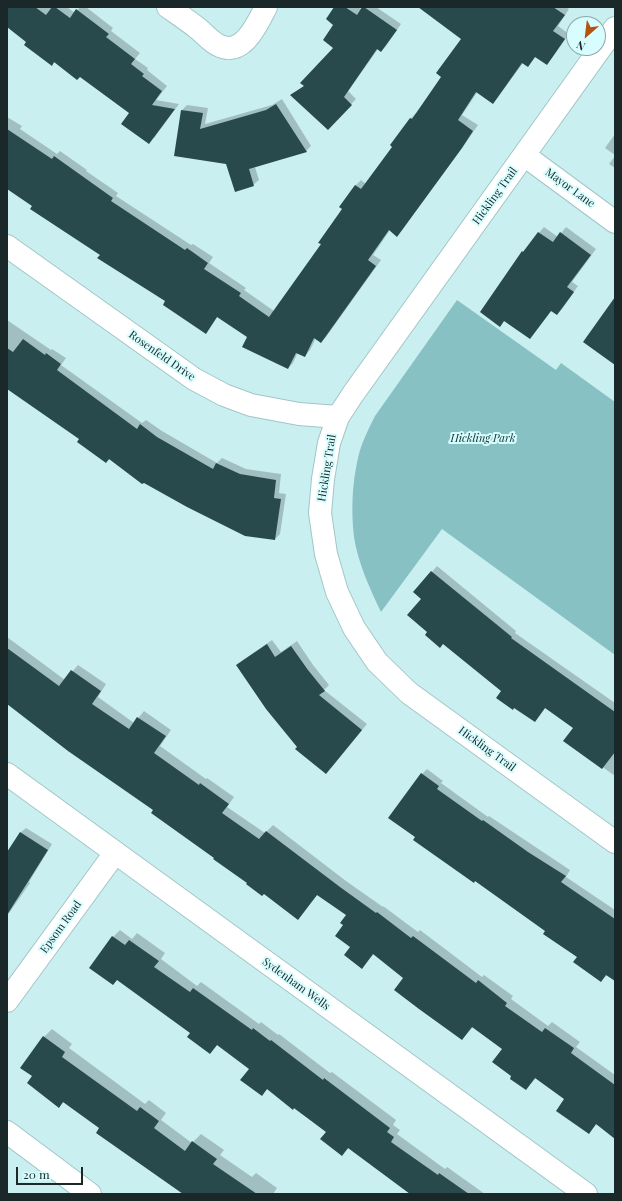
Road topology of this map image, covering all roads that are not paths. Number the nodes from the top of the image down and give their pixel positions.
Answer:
1 (168, 7) edge
2 (266, 7) edge
3 (615, 28) edge
4 (524, 155) junction
5 (615, 222) edge
6 (7, 246) edge
7 (338, 417) junction
8 (7, 774) edge
9 (615, 842) edge
10 (115, 853) junction
11 (7, 1001) edge
12 (7, 1132) edge
13 (90, 1194) edge
14 (586, 1194) edge

1 - 2 street
3 - 4 street, Hickling Trail
4 - 5 street, Mayor Lane
4 - 7 street, Hickling Trail
6 - 7 street, Rosenfeld Drive
7 - 9 street, Hickling Trail
8 - 10 street, Sydenham Wells
10 - 11 street, Epsom Road
10 - 14 street, Sydenham Wells
12 - 13 street

